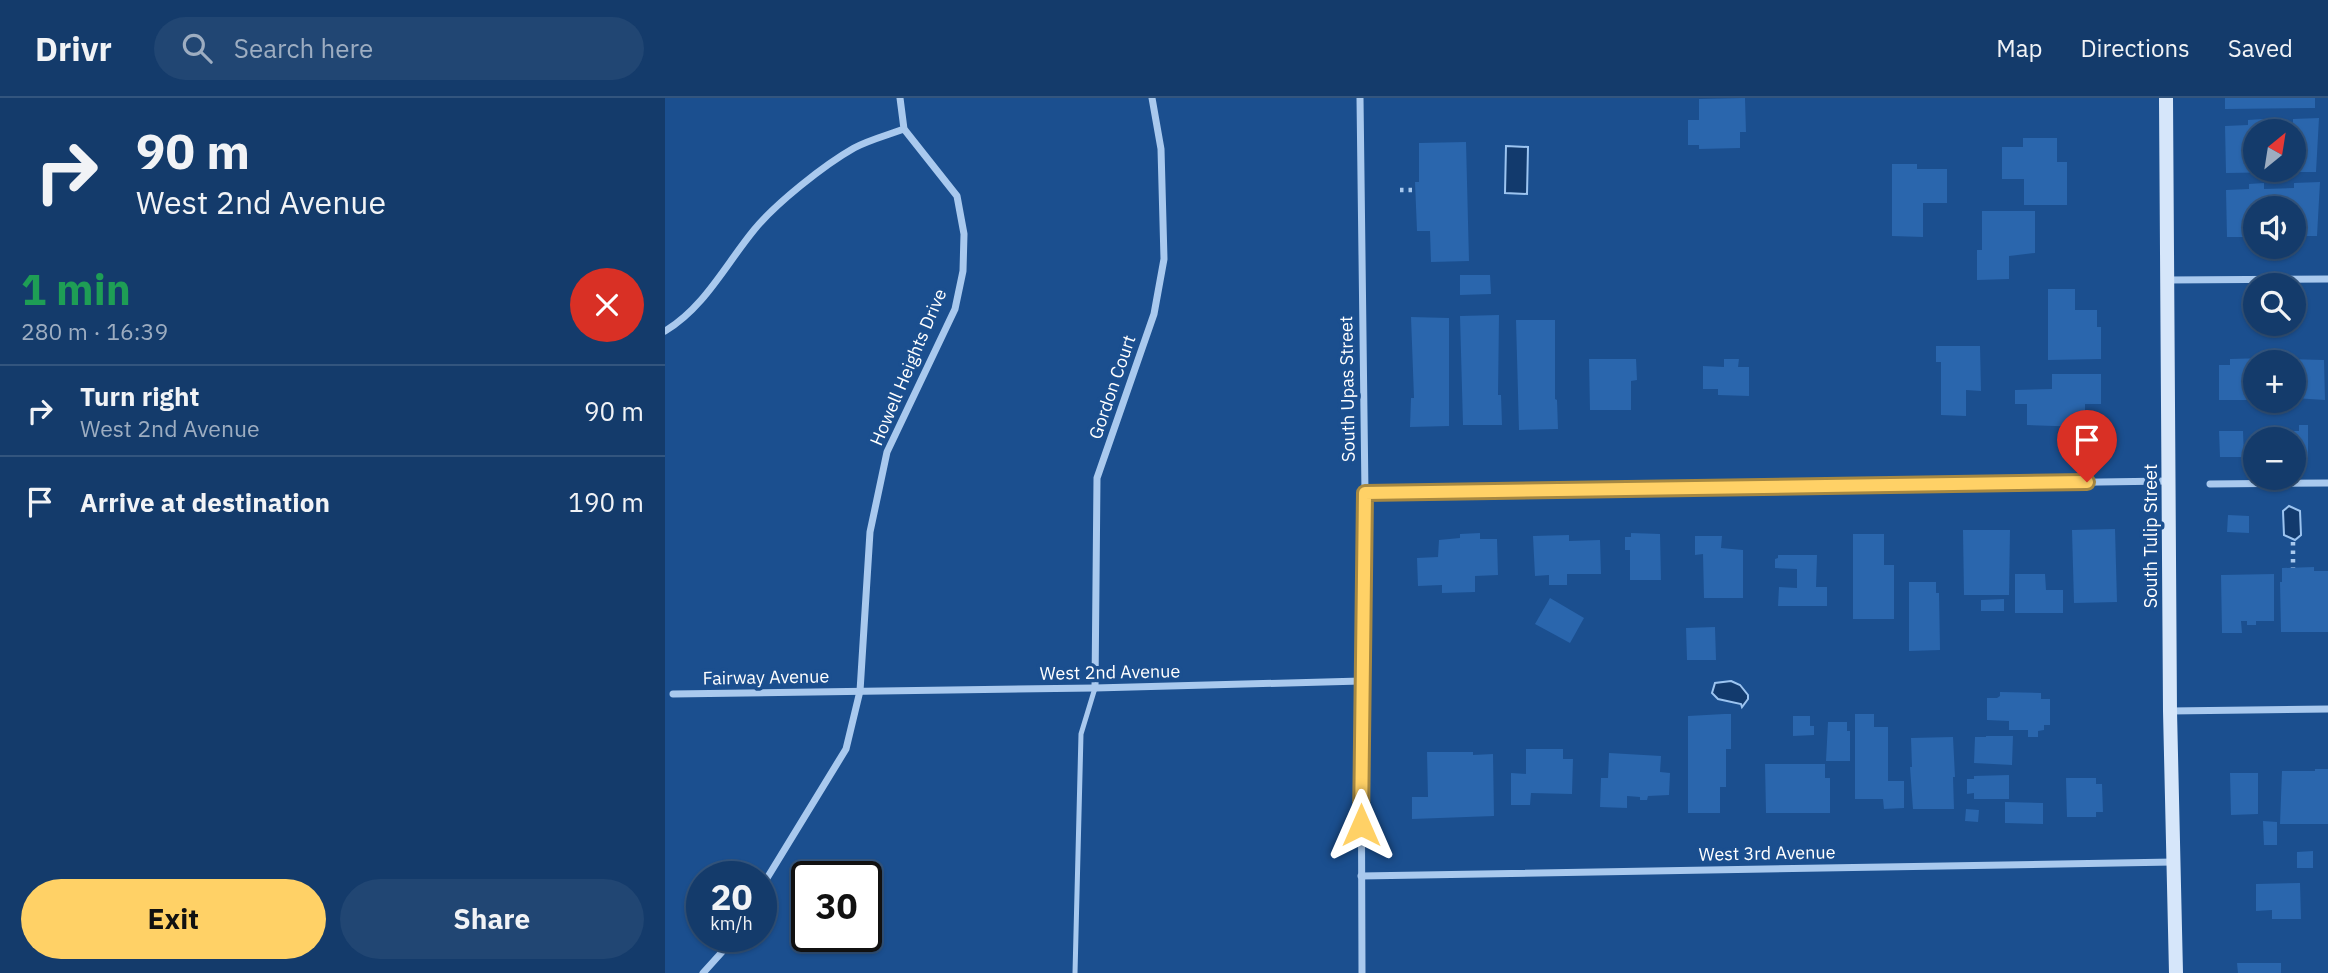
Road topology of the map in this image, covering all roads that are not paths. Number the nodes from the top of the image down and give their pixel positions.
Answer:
1 (900, 98) edge
2 (1152, 98) edge
3 (1360, 98) edge
4 (2166, 98) edge
5 (904, 128) junction
6 (2328, 279) edge
7 (2167, 280) junction
8 (665, 331) edge
9 (2168, 481) junction
10 (2328, 483) edge
11 (2210, 484) dead end
12 (1365, 493) junction
13 (1361, 681) junction
14 (1095, 688) junction
15 (860, 691) junction
16 (673, 694) dead end
17 (2328, 709) edge
18 (2170, 712) junction
19 (777, 862) edge
20 (2174, 862) junction
21 (1361, 876) junction
22 (723, 952) edge
23 (703, 973) edge
24 (1075, 973) edge
25 (1362, 973) edge
26 (2176, 973) edge

1 - 5 street
2 - 14 street, Gordon Court
3 - 12 street, South Upas Street
4 - 7 street, South Tulip Street
5 - 8 street
5 - 15 street, Howell Heights Drive
6 - 7 street
7 - 9 street, South Tulip Street
9 - 12 street
9 - 18 street, South Tulip Street
10 - 11 street
12 - 13 street, South Upas Street
13 - 14 street, West 2nd Avenue
13 - 21 street, South Upas Street
14 - 15 street, West 2nd Avenue
14 - 24 lane
15 - 16 street, Fairway Avenue
15 - 19 street, Howell Heights Drive
17 - 18 street
18 - 20 street, South Tulip Street
20 - 21 street, West 3rd Avenue
20 - 26 street, South Tulip Street
21 - 25 street, South Upas Street
22 - 23 street

